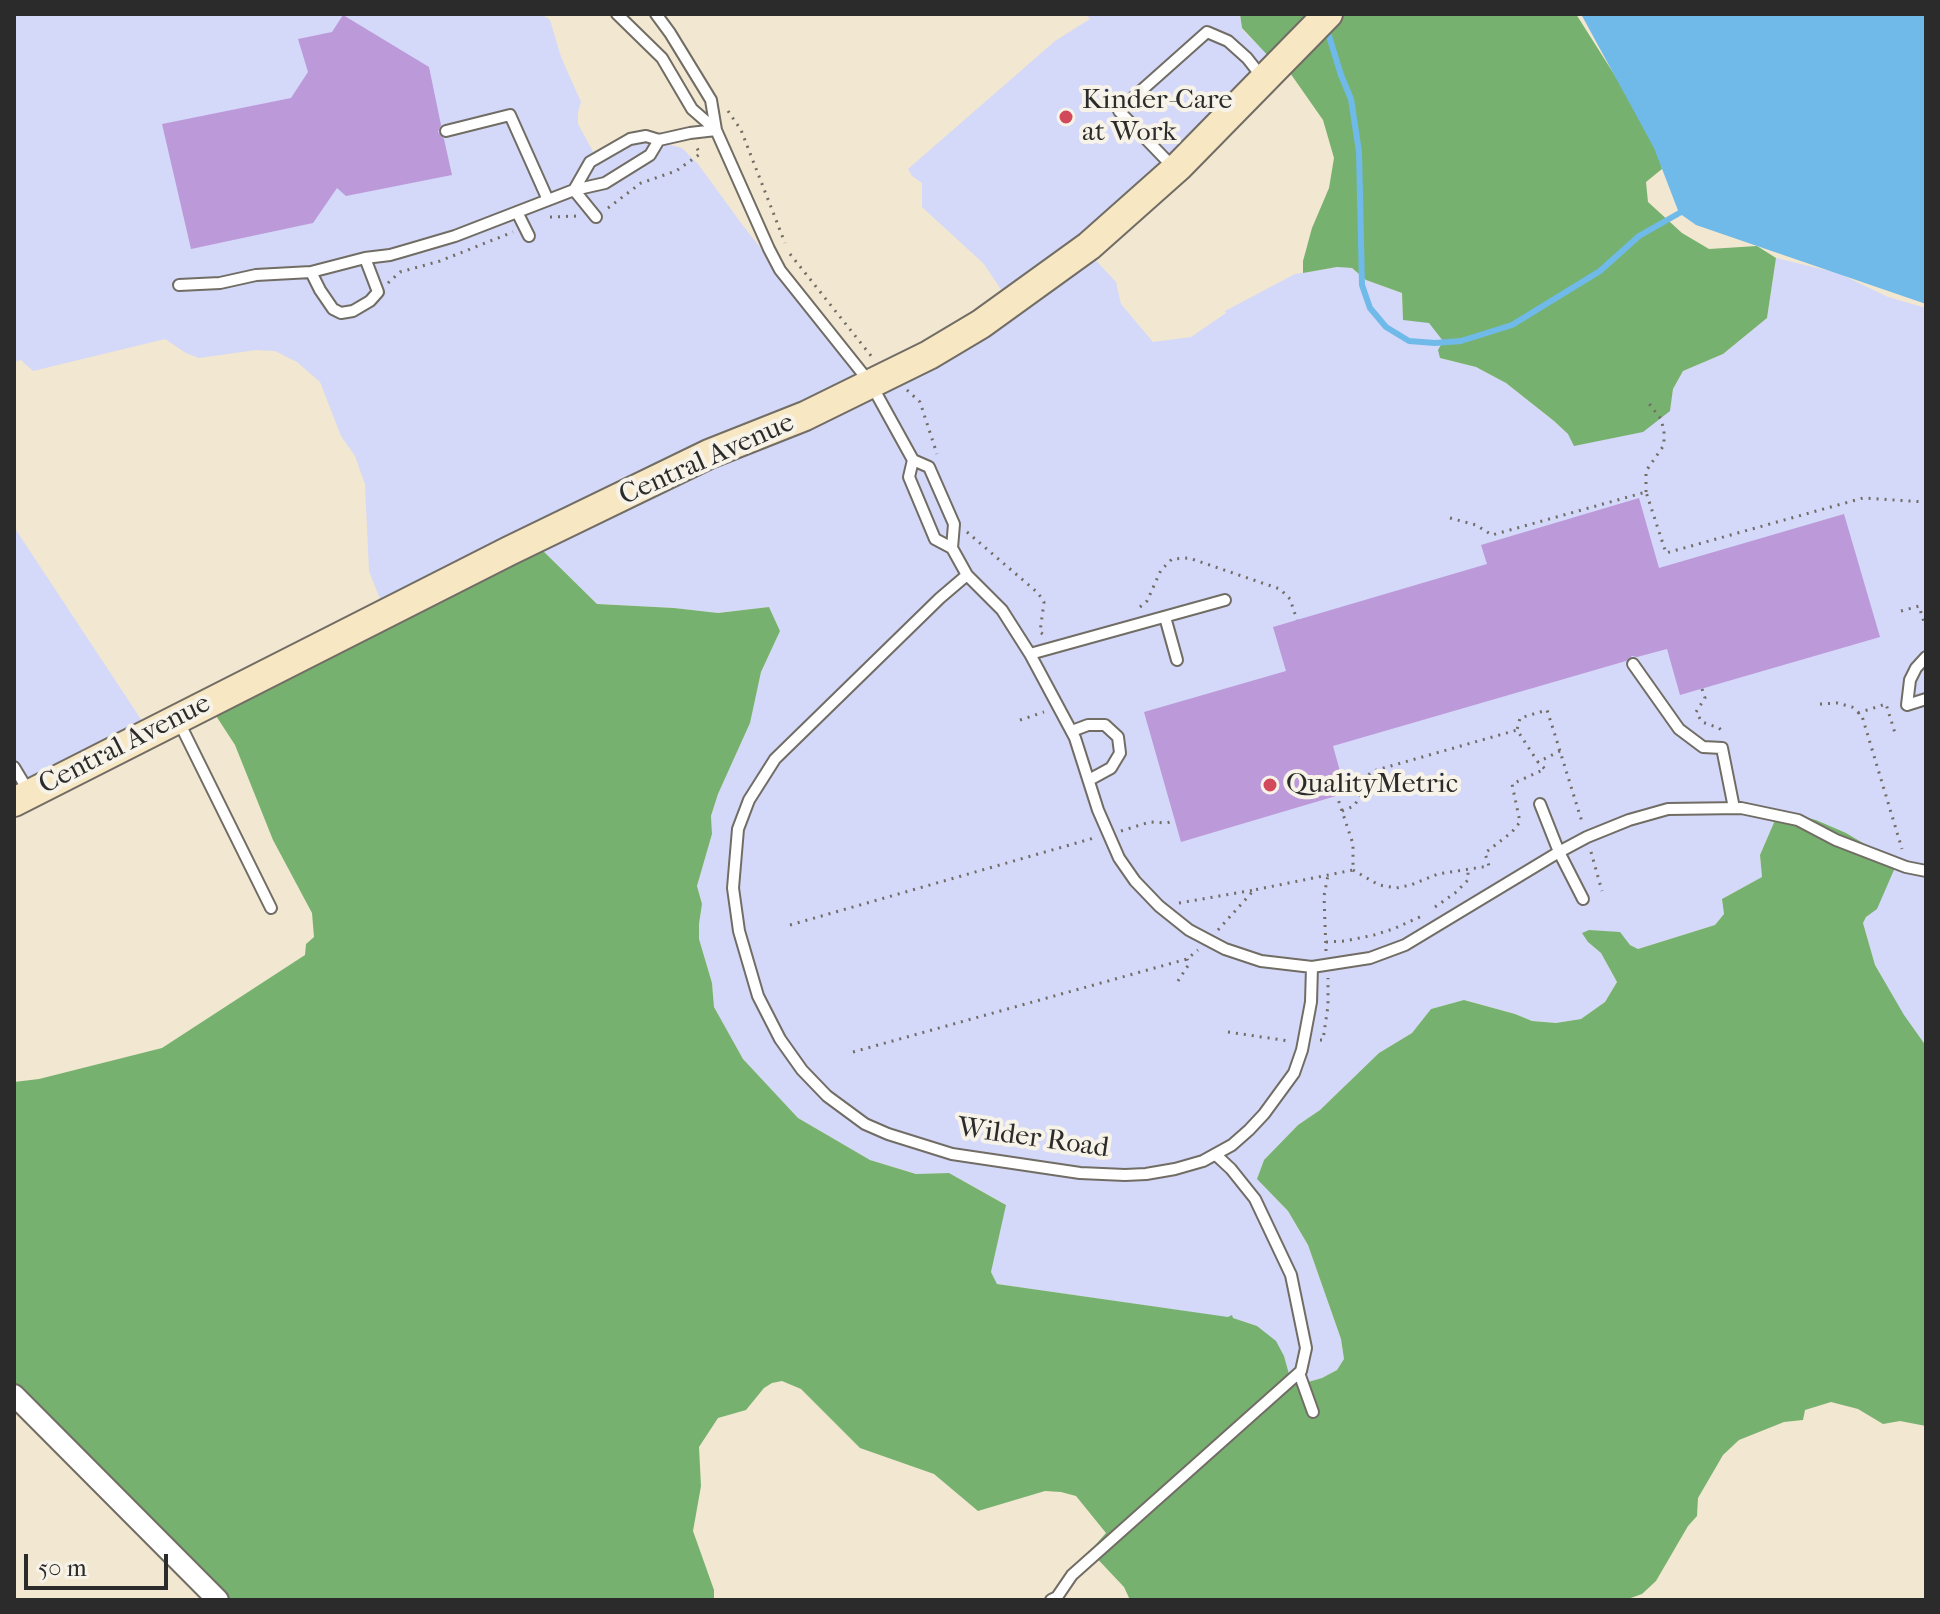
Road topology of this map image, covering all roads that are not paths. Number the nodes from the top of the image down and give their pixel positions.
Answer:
1 (617, 14) edge
2 (656, 14) edge
3 (1328, 14) edge
4 (679, 48) junction
5 (662, 58) junction
6 (1264, 79) junction
7 (1134, 97) dead end
8 (1119, 111) dead end
9 (716, 130) junction
10 (446, 131) dead end
11 (659, 140) junction
12 (1175, 169) junction
13 (574, 190) junction
14 (548, 200) junction
15 (517, 212) junction
16 (595, 216) road end
17 (527, 232) road end
18 (365, 258) junction
19 (311, 272) junction
20 (179, 285) dead end
21 (871, 384) junction
22 (913, 460) junction
23 (952, 548) junction
24 (967, 575) junction
25 (1225, 600) dead end
26 (1165, 617) junction
27 (1030, 654) junction
28 (1926, 657) edge
29 (1177, 660) dead end
30 (1633, 664) dead end
31 (1926, 699) edge
32 (177, 719) junction
33 (1072, 731) junction
34 (14, 767) edge
35 (1089, 780) junction
36 (22, 798) edge
37 (1540, 804) dead end
38 (1734, 808) junction
39 (1559, 852) junction
40 (1926, 871) edge
41 (1583, 899) dead end
42 (271, 908) dead end
43 (1312, 967) junction
44 (1216, 1155) junction
45 (1299, 1373) junction
46 (14, 1395) edge
47 (1313, 1412) dead end
48 (218, 1600) edge
49 (1051, 1600) edge

1 - 5 lane
2 - 4 lane
3 - 6 main road, Central Avenue
4 - 5 lane
4 - 9 lane
5 - 9 lane
6 - 7 lane
6 - 12 main road, Central Avenue
8 - 12 lane
9 - 11 lane
9 - 21 lane
10 - 14 lane
11 - 13 lane
11 - 13 lane
12 - 21 main road, Central Avenue
13 - 14 lane
13 - 16 lane
14 - 15 lane
15 - 17 lane
15 - 18 lane
18 - 19 lane
18 - 19 lane
19 - 20 lane
21 - 22 lane
21 - 32 main road, Central Avenue
22 - 23 lane
22 - 23 lane
23 - 24 lane
24 - 27 lane
24 - 44 lane, Wilder Road
25 - 26 lane
26 - 27 lane
26 - 29 lane
27 - 33 lane
28 - 31 lane
30 - 38 lane
32 - 36 main road, Central Avenue
32 - 42 lane
33 - 35 lane
33 - 35 lane
34 - 36 lane
35 - 43 lane
37 - 39 lane
38 - 39 lane
38 - 40 lane
39 - 41 lane
39 - 43 lane
43 - 44 lane, Wilder Road
44 - 45 lane
45 - 47 lane
45 - 49 lane
46 - 48 street

